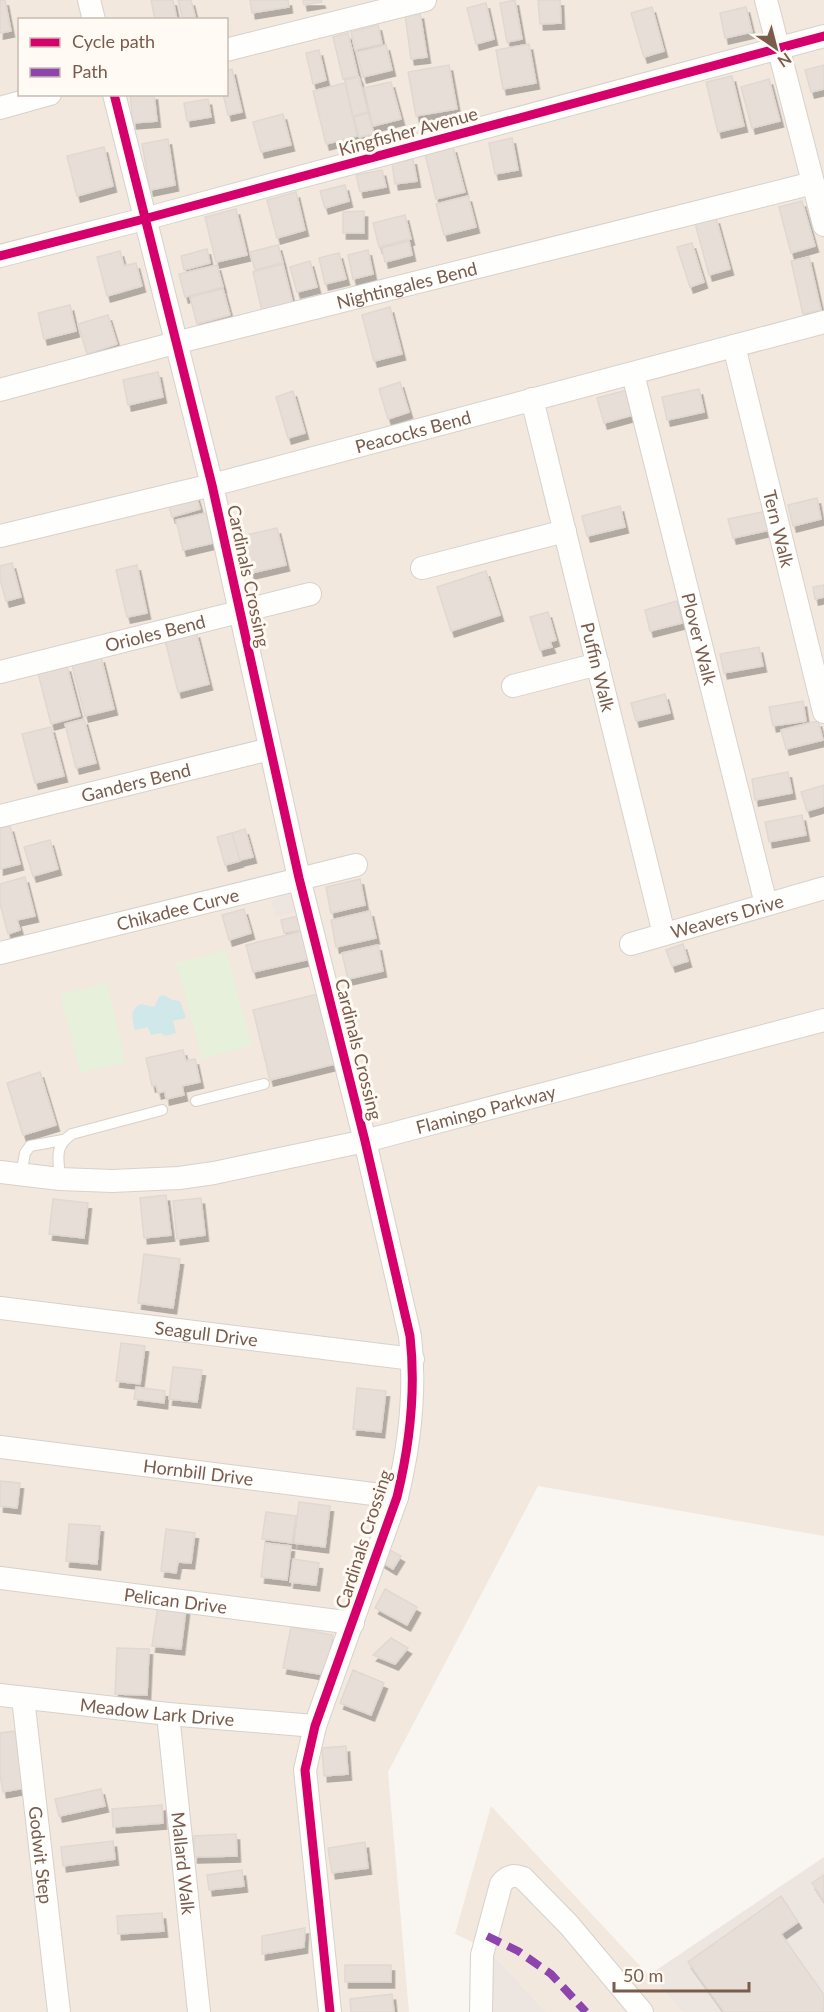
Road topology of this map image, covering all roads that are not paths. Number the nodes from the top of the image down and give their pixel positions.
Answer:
1 (89, 0) edge
2 (426, 0) edge
3 (766, 0) edge
4 (94, 18) edge
5 (824, 36) edge
6 (777, 47) junction
7 (228, 50) edge
8 (43, 96) edge
9 (114, 96) edge
10 (0, 108) edge
11 (813, 183) junction
12 (144, 219) junction
13 (824, 225) edge
14 (0, 256) edge
15 (824, 322) edge
16 (175, 343) junction
17 (734, 346) junction
18 (633, 374) junction
19 (0, 390) edge
20 (532, 399) junction
21 (212, 485) junction
22 (566, 531) junction
23 (0, 536) edge
24 (422, 568) dead end
25 (310, 594) dead end
26 (240, 611) junction
27 (598, 664) junction
28 (0, 672) edge
29 (513, 686) dead end
30 (824, 712) edge
31 (270, 750) junction
32 (0, 816) edge
33 (356, 865) dead end
34 (299, 878) junction
35 (824, 888) edge
36 (766, 904) junction
37 (664, 934) junction
38 (630, 944) dead end
39 (0, 953) edge
40 (824, 1020) edge
41 (264, 1084) dead end
42 (196, 1101) dead end
43 (162, 1110) dead end
44 (63, 1140) junction
45 (365, 1142) junction
46 (11, 1174) edge
47 (60, 1179) junction
48 (0, 1308) edge
49 (412, 1359) junction
50 (0, 1447) edge
51 (397, 1497) junction
52 (0, 1578) edge
53 (352, 1623) junction
54 (0, 1695) edge
55 (23, 1698) junction
56 (168, 1714) junction
57 (315, 1726) junction
58 (58, 2012) edge
59 (199, 2012) edge
60 (330, 2012) edge
61 (481, 2012) edge
62 (642, 2012) edge

1 - 4 street
2 - 7 street
3 - 6 street
5 - 6 street, Kingfisher Avenue
6 - 11 street
6 - 12 street, Kingfisher Avenue
8 - 10 street
9 - 12 street, Cardinals Crossing
11 - 13 street
11 - 16 street, Nightingales Bend
12 - 14 street, Kingfisher Avenue
12 - 16 street, Cardinals Crossing
15 - 17 street, Peacocks Bend
16 - 19 street, Nightingales Bend
16 - 21 street, Cardinals Crossing
17 - 18 street, Peacocks Bend
17 - 30 street, Tern Walk
18 - 20 street, Peacocks Bend
18 - 36 street, Plover Walk
20 - 21 street, Peacocks Bend
20 - 22 street, Puffin Walk
21 - 23 street, Peacocks Bend
21 - 26 street, Cardinals Crossing
22 - 24 street
22 - 27 street, Puffin Walk
25 - 26 street, Orioles Bend
26 - 28 street, Orioles Bend
26 - 31 street, Cardinals Crossing
27 - 29 street
27 - 37 street, Puffin Walk
31 - 32 street, Ganders Bend
31 - 34 street, Cardinals Crossing
33 - 34 street, Chikadee Curve
34 - 39 street, Chikadee Curve
34 - 45 street, Cardinals Crossing
35 - 36 street, Weavers Drive
36 - 37 street, Weavers Drive
37 - 38 street, Weavers Drive
40 - 45 street, Flamingo Parkway
41 - 42 lane
43 - 44 lane
44 - 46 lane
44 - 47 lane
45 - 47 street, Flamingo Parkway
45 - 49 street, Cardinals Crossing
46 - 47 street, Flamingo Parkway
48 - 49 street, Seagull Drive
49 - 51 street, Cardinals Crossing
50 - 51 street, Hornbill Drive
51 - 53 street, Cardinals Crossing
52 - 53 street, Pelican Drive
53 - 57 street, Cardinals Crossing
54 - 55 street, Meadow Lark Drive
55 - 56 street, Meadow Lark Drive
55 - 58 street, Godwit Step
56 - 57 street, Meadow Lark Drive
56 - 59 street, Mallard Walk
57 - 60 street, Cardinals Crossing
61 - 62 street

